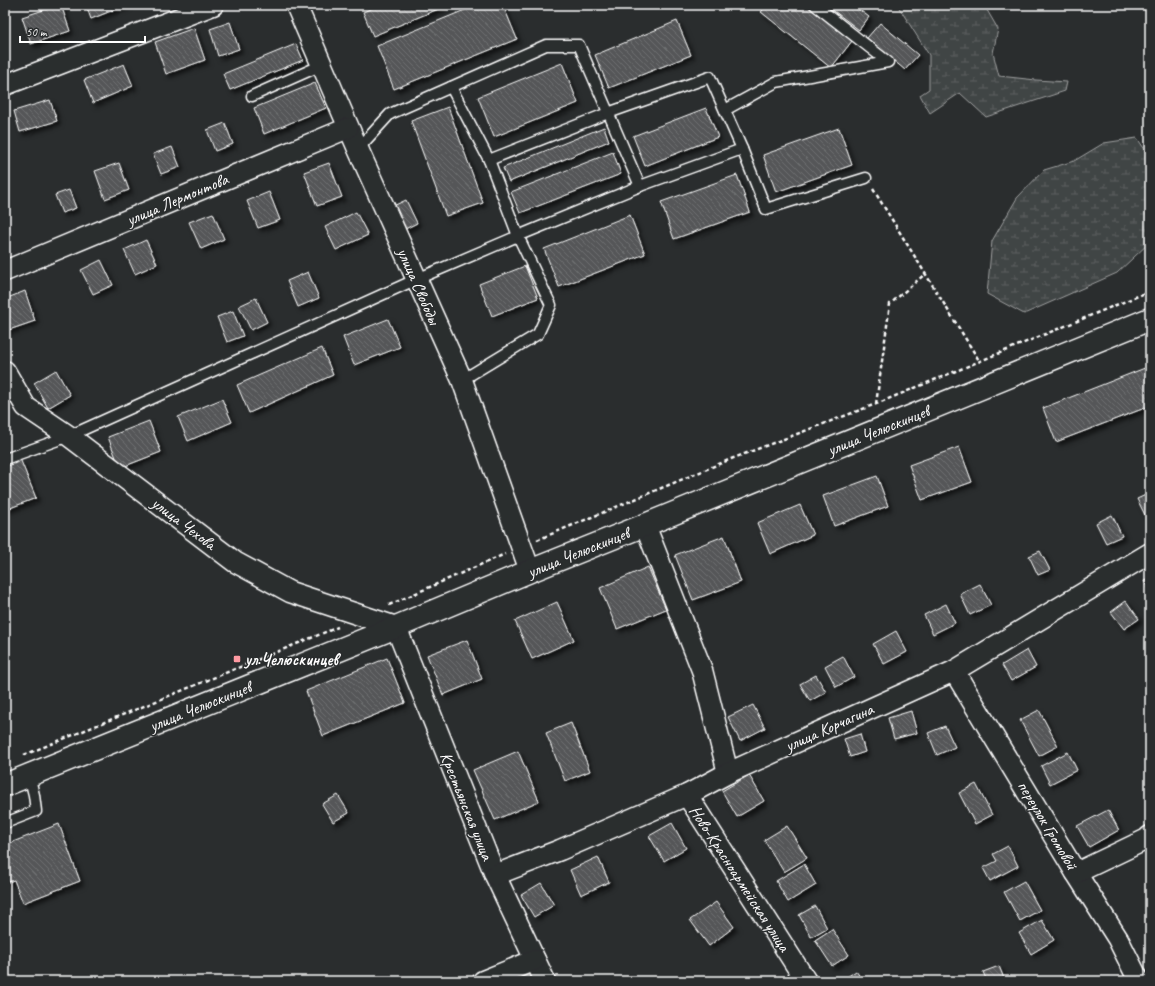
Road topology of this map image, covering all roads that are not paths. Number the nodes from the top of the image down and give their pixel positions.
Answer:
1 (213, 5) edge
2 (296, 5) edge
3 (815, 5) edge
4 (322, 65) junction
5 (5, 85) edge
6 (451, 87) junction
7 (252, 96) dead end
8 (725, 110) junction
9 (608, 113) junction
10 (348, 128) junction
11 (358, 149) junction
12 (742, 149) junction
13 (489, 160) junction
14 (866, 178) road end
15 (640, 186) junction
16 (518, 236) junction
17 (5, 271) edge
18 (417, 279) junction
19 (1150, 319) edge
20 (5, 371) edge
21 (462, 380) junction
22 (69, 436) junction
23 (5, 459) edge
24 (645, 526) junction
25 (1150, 553) edge
26 (530, 571) junction
27 (396, 627) junction
28 (954, 670) junction
29 (24, 766) junction
30 (728, 773) junction
31 (5, 784) edge
32 (687, 795) junction
33 (5, 823) edge
34 (1150, 836) edge
35 (1076, 873) junction
36 (495, 875) junction
37 (534, 960) junction
38 (483, 981) edge
39 (544, 981) edge
40 (806, 981) edge
41 (1138, 981) edge

1 - 5 street
2 - 4 street, улица Свободы
3 - 8 lane
4 - 7 lane
4 - 10 street, улица Свободы
6 - 9 lane
6 - 11 lane
6 - 13 lane
8 - 9 lane
8 - 12 lane
9 - 13 lane
9 - 15 lane
10 - 11 street, улица Свободы
10 - 17 street, улица Лермонтова
11 - 18 street, улица Свободы
12 - 14 lane
12 - 15 lane
13 - 16 lane
15 - 16 lane
16 - 18 lane
16 - 21 lane
18 - 21 street, улица Свободы
18 - 22 lane
19 - 24 main road, улица Челюскинцев
20 - 22 street, улица Чехова
21 - 26 street, улица Свободы
22 - 23 lane
22 - 27 street, улица Чехова
24 - 26 main road, улица Челюскинцев
24 - 30 street
25 - 28 street, улица Корчагина
26 - 27 main road, улица Челюскинцев
27 - 29 main road, улица Челюскинцев
27 - 36 street, Крестьянская улица
28 - 30 street, улица Корчагина
28 - 35 street, переулок Громовой
29 - 31 main road, улица Челюскинцев
29 - 33 lane
30 - 32 street, улица Корчагина
32 - 36 street, улица Корчагина
32 - 40 street, Ново-Красноармейская улица
34 - 35 street
35 - 41 street, переулок Громовой
36 - 37 street, Крестьянская улица
37 - 38 street
37 - 39 street, Крестьянская улица

